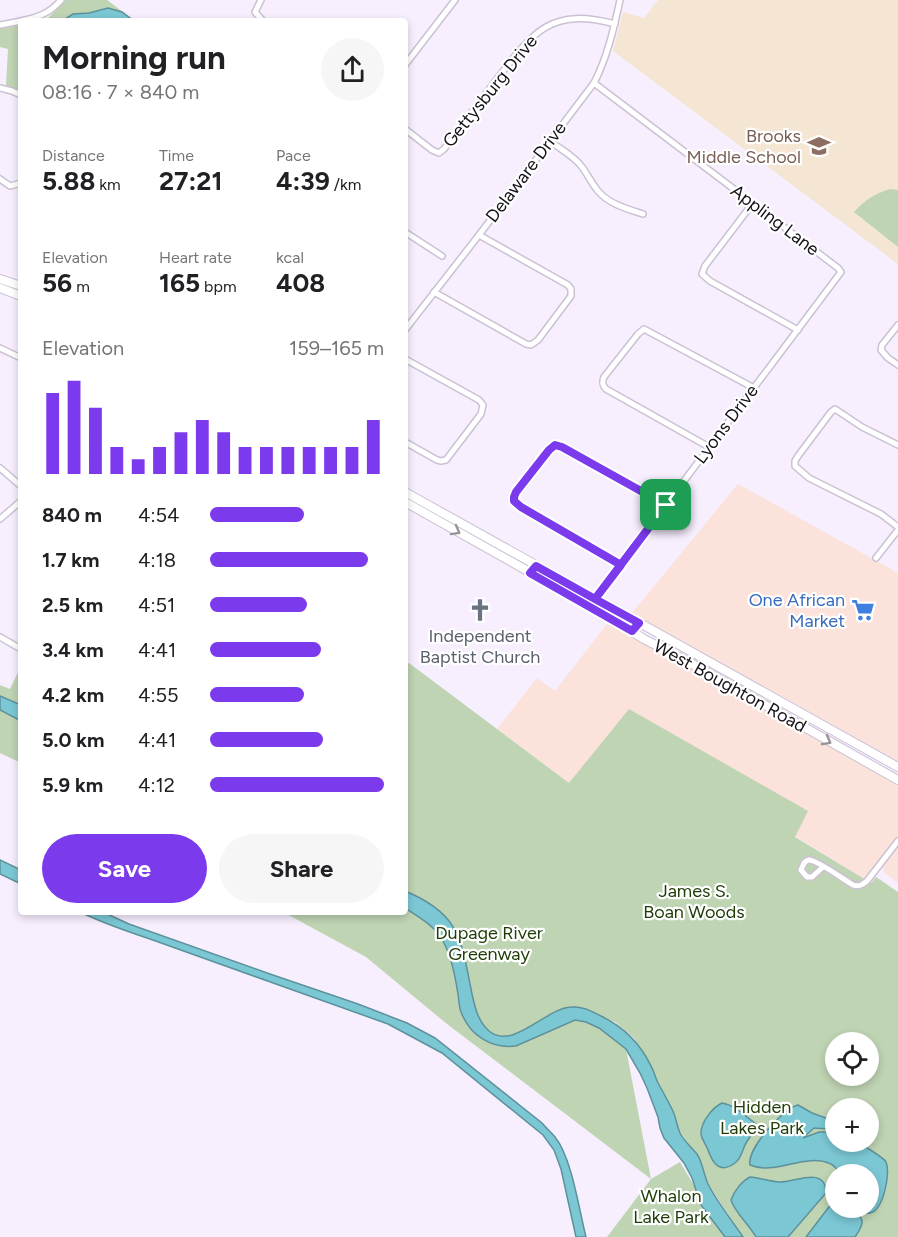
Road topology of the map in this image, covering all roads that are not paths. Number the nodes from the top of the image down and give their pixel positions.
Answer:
1 (61, 0) edge
2 (261, 0) edge
3 (455, 0) edge
4 (620, 0) edge
5 (35, 18) edge
6 (260, 18) edge
7 (18, 22) edge
8 (615, 24) junction
9 (0, 25) edge
10 (408, 61) edge
11 (594, 83) junction
12 (0, 88) edge
13 (18, 94) edge
14 (408, 131) edge
15 (550, 141) junction
16 (0, 179) edge
17 (18, 184) edge
18 (753, 203) junction
19 (643, 214) dead end
20 (408, 234) edge
21 (479, 235) junction
22 (442, 256) dead end
23 (842, 272) joint
24 (0, 279) edge
25 (18, 285) edge
26 (0, 288) edge
27 (434, 292) junction
28 (18, 295) edge
29 (898, 325) edge
30 (408, 326) edge
31 (798, 330) junction
32 (0, 348) edge
33 (18, 357) edge
34 (408, 361) edge
35 (898, 365) edge
36 (754, 388) junction
37 (408, 444) edge
38 (898, 445) edge
39 (709, 447) junction
40 (0, 468) edge
41 (18, 483) edge
42 (408, 494) edge
43 (18, 504) edge
44 (408, 504) edge
45 (666, 505) junction
46 (0, 519) edge
47 (898, 528) edge
48 (876, 558) dead end
49 (621, 565) junction
50 (536, 566) junction
51 (530, 573) junction
52 (592, 602) junction
53 (639, 623) junction
54 (632, 631) junction
55 (0, 637) edge
56 (18, 647) edge
57 (898, 767) edge
58 (898, 780) edge
59 (898, 841) edge
60 (823, 867) dead end

1 - 5 street
2 - 6 street
3 - 10 street
4 - 8 street, Delaware Drive
7 - 9 street
8 - 11 street, Delaware Drive
8 - 14 street, Gettysburg Drive
11 - 15 street, Delaware Drive
11 - 18 street, Appling Lane
12 - 13 street
15 - 19 street
15 - 21 street, Delaware Drive
16 - 17 street
18 - 23 street, Appling Lane
18 - 31 street
20 - 22 street
21 - 27 street, Delaware Drive
21 - 27 street
23 - 31 street, Lyons Drive
24 - 25 main road
26 - 28 main road
27 - 30 street, Delaware Drive
29 - 35 street
31 - 36 street, Lyons Drive
32 - 33 street
34 - 37 street
36 - 39 street, Lyons Drive
36 - 39 street
38 - 47 street
39 - 45 street, Lyons Drive
40 - 41 street
42 - 50 main road, West Boughton Road
43 - 46 street
44 -> 51 main road, West Boughton Road
45 - 49 street, Lyons Drive
45 - 49 street
47 - 48 street
49 - 52 street, Lyons Drive
50 - 51 street
50 - 52 main road, West Boughton Road
51 - 52 main road, West Boughton Road
52 - 53 main road, West Boughton Road
52 - 54 main road, West Boughton Road
53 - 54 street
53 - 57 main road, West Boughton Road
54 -> 58 main road, West Boughton Road
55 - 56 street
59 - 60 street

